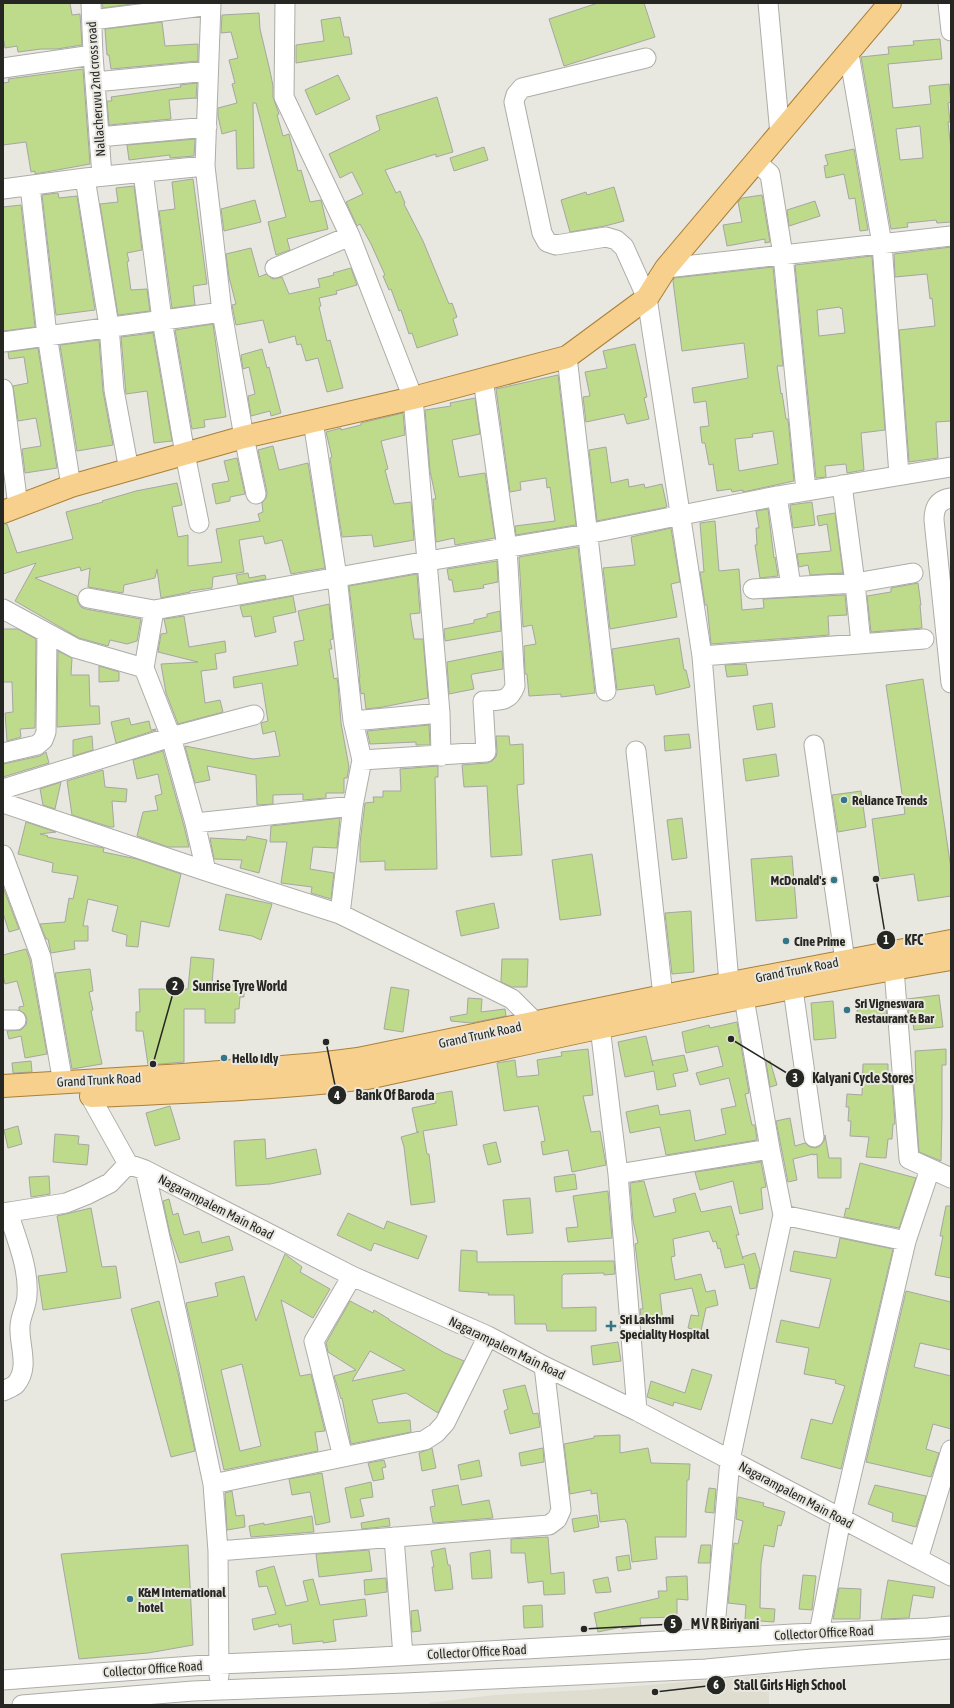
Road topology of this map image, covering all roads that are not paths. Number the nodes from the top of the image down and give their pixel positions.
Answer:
1 (285, 3) edge
2 (768, 3) edge
3 (948, 3) edge
4 (211, 4) edge
5 (880, 8) edge
6 (91, 11) edge
7 (951, 31) edge
8 (849, 54) junction
9 (93, 55) junction
10 (646, 58) dead end
11 (3, 68) edge
12 (208, 71) junction
13 (95, 82) junction
14 (207, 127) junction
15 (780, 134) junction
16 (99, 137) junction
17 (756, 162) junction
18 (205, 166) junction
19 (143, 172) junction
20 (93, 177) junction
21 (30, 186) junction
22 (3, 189) edge
23 (350, 236) junction
24 (951, 236) edge
25 (882, 244) junction
26 (783, 255) junction
27 (275, 268) dead end
28 (666, 268) junction
29 (647, 298) junction
30 (222, 312) junction
31 (162, 320) junction
32 (109, 326) junction
33 (47, 335) junction
34 (3, 342) edge
35 (567, 357) junction
36 (483, 379) junction
37 (3, 389) edge
38 (413, 398) junction
39 (313, 421) junction
40 (244, 437) junction
41 (185, 454) junction
42 (951, 467) edge
43 (129, 470) junction
44 (899, 476) junction
45 (842, 485) junction
46 (70, 486) junction
47 (806, 491) junction
48 (256, 494) dead end
49 (777, 496) junction
50 (951, 498) edge
51 (10, 509) edge
52 (680, 515) junction
53 (199, 523) dead end
54 (587, 534) junction
55 (507, 548) junction
56 (428, 561) junction
57 (914, 573) dead end
58 (337, 577) junction
59 (855, 584) junction
60 (791, 586) junction
61 (753, 589) dead end
62 (88, 598) dead end
63 (3, 609) edge
64 (154, 610) junction
65 (47, 633) junction
66 (924, 638) dead end
67 (862, 644) junction
68 (702, 656) junction
69 (144, 668) junction
70 (951, 683) edge
71 (606, 691) dead end
72 (440, 713) junction
73 (254, 715) dead end
74 (352, 721) junction
75 (171, 736) junction
76 (814, 745) dead end
77 (636, 751) dead end
78 (3, 753) edge
79 (441, 756) junction
80 (362, 760) junction
81 (3, 789) edge
82 (3, 803) edge
83 (354, 806) junction
84 (195, 822) junction
85 (3, 855) edge
86 (206, 871) junction
87 (340, 914) junction
88 (951, 941) edge
89 (951, 959) edge
90 (846, 961) junction
91 (894, 969) junction
92 (729, 983) junction
93 (793, 989) junction
94 (663, 996) junction
95 (744, 998) junction
96 (600, 1027) junction
97 (538, 1032) junction
98 (63, 1083) junction
99 (3, 1086) edge
100 (90, 1096) junction
101 (3, 1099) edge
102 (814, 1137) dead end
103 (770, 1149) junction
104 (136, 1167) junction
105 (930, 1168) junction
106 (618, 1174) junction
107 (951, 1178) edge
108 (5, 1212) edge
109 (783, 1215) junction
110 (906, 1241) junction
111 (352, 1276) junction
112 (488, 1336) junction
113 (544, 1366) junction
114 (3, 1391) edge
115 (637, 1411) junction
116 (951, 1450) edge
117 (343, 1457) junction
118 (730, 1460) junction
119 (213, 1484) junction
120 (841, 1519) junction
121 (394, 1537) junction
122 (218, 1552) junction
123 (918, 1559) junction
124 (951, 1576) edge
125 (951, 1626) edge
126 (819, 1633) junction
127 (714, 1638) junction
128 (951, 1649) edge
129 (403, 1656) junction
130 (219, 1664) junction
131 (3, 1680) edge
132 (218, 1690) junction
133 (195, 1698) edge
134 (22, 1705) edge

1 - 23 street
2 - 15 street
3 - 7 street
4 - 6 street
4 - 12 street
5 - 8 main road
6 - 9 street, Nallacheruvu 2nd cross road
8 - 15 main road
8 - 25 street
9 - 11 street
9 - 13 street, Nallacheruvu 2nd cross road
10 - 29 street
12 - 13 street
12 - 14 street
13 - 16 street, Nallacheruvu 2nd cross road
14 - 16 street
14 - 18 street
15 - 17 main road
16 - 20 street, Nallacheruvu 2nd cross road
17 - 26 street
17 - 28 main road
18 - 19 street
18 - 30 street
19 - 20 street
19 - 31 street
20 - 21 street
20 - 32 street, Nallacheruvu 2nd cross road
21 - 22 street
21 - 33 street
23 - 27 street
23 - 38 street
24 - 25 street
25 - 26 street
25 - 44 street
26 - 28 street
26 - 47 street
28 - 29 main road
29 - 35 main road
29 - 52 street
30 - 31 street
30 - 40 street
31 - 32 street
31 - 41 street
32 - 33 street
32 - 43 street, Nallacheruvu 2nd cross road
33 - 34 street
33 - 46 street
35 - 36 main road
35 - 54 street
36 - 38 main road
36 - 55 street
37 - 51 street
38 - 39 main road
38 - 56 street
39 - 40 main road
39 - 58 street
40 - 41 main road
40 - 48 street
41 - 43 main road
41 - 53 street
42 - 44 street
43 - 46 main road
44 - 45 street
45 - 47 street
45 - 59 street
46 - 51 main road
47 - 49 street
49 - 52 street
49 - 60 street
50 - 70 street
52 - 54 street
52 - 68 street
54 - 55 street
54 - 71 street
55 - 56 street
55 - 79 street
56 - 58 street
56 - 72 street
57 - 59 street
58 - 64 street
58 - 74 street
59 - 60 street
59 - 67 street
60 - 61 street
62 - 64 street
63 - 65 street
64 - 69 street
65 - 69 street
65 - 78 street
66 - 67 street
67 - 68 street
68 - 92 street
69 - 75 street
72 - 74 street
72 - 79 street
73 - 75 street
74 - 80 street
75 - 81 street
75 - 84 street
76 - 90 street
77 - 94 street
79 - 80 street
80 - 83 street
82 - 86 street
83 - 84 street
83 - 87 street
84 - 86 street
85 - 98 street
86 - 87 street
87 - 97 street
88 - 90 main road, Grand Trunk Road
89 - 91 main road, Grand Trunk Road
90 - 92 main road, Grand Trunk Road
91 - 93 main road, Grand Trunk Road
91 - 105 street
92 - 94 main road, Grand Trunk Road
93 - 95 main road, Grand Trunk Road
93 - 102 street
94 - 97 main road, Grand Trunk Road
95 - 96 main road, Grand Trunk Road
95 - 103 street
96 - 97 main road, Grand Trunk Road
96 - 106 street
97 - 98 main road, Grand Trunk Road
97 - 100 main road, Grand Trunk Road
98 - 99 main road, Grand Trunk Road
100 - 101 main road, Grand Trunk Road
100 - 104 street
103 - 106 street
103 - 109 street
104 - 108 street
104 - 111 street, Nagarampalem Main Road
104 - 119 street
105 - 107 street
105 - 110 street
106 - 115 street
108 - 114 street
109 - 110 street
109 - 118 street
110 - 120 street
111 - 112 street, Nagarampalem Main Road
111 - 117 street
112 - 113 street, Nagarampalem Main Road
112 - 117 street
113 - 115 street, Nagarampalem Main Road
113 - 121 street
115 - 118 street, Nagarampalem Main Road
116 - 123 street
117 - 119 street
118 - 120 street, Nagarampalem Main Road
118 - 127 street
119 - 122 street
120 - 123 street, Nagarampalem Main Road
120 - 126 street
121 - 122 street
121 - 129 street
122 - 130 street
123 - 124 street, Nagarampalem Main Road
125 - 126 street, Collector Office Road
126 - 127 street, Collector Office Road
127 - 129 street, Collector Office Road
128 - 132 street, Collector Office Road
129 - 130 street, Collector Office Road
130 - 131 street, Collector Office Road
130 - 132 street
132 - 133 street, Collector Office Road
133 - 134 street, Collector Office Road

